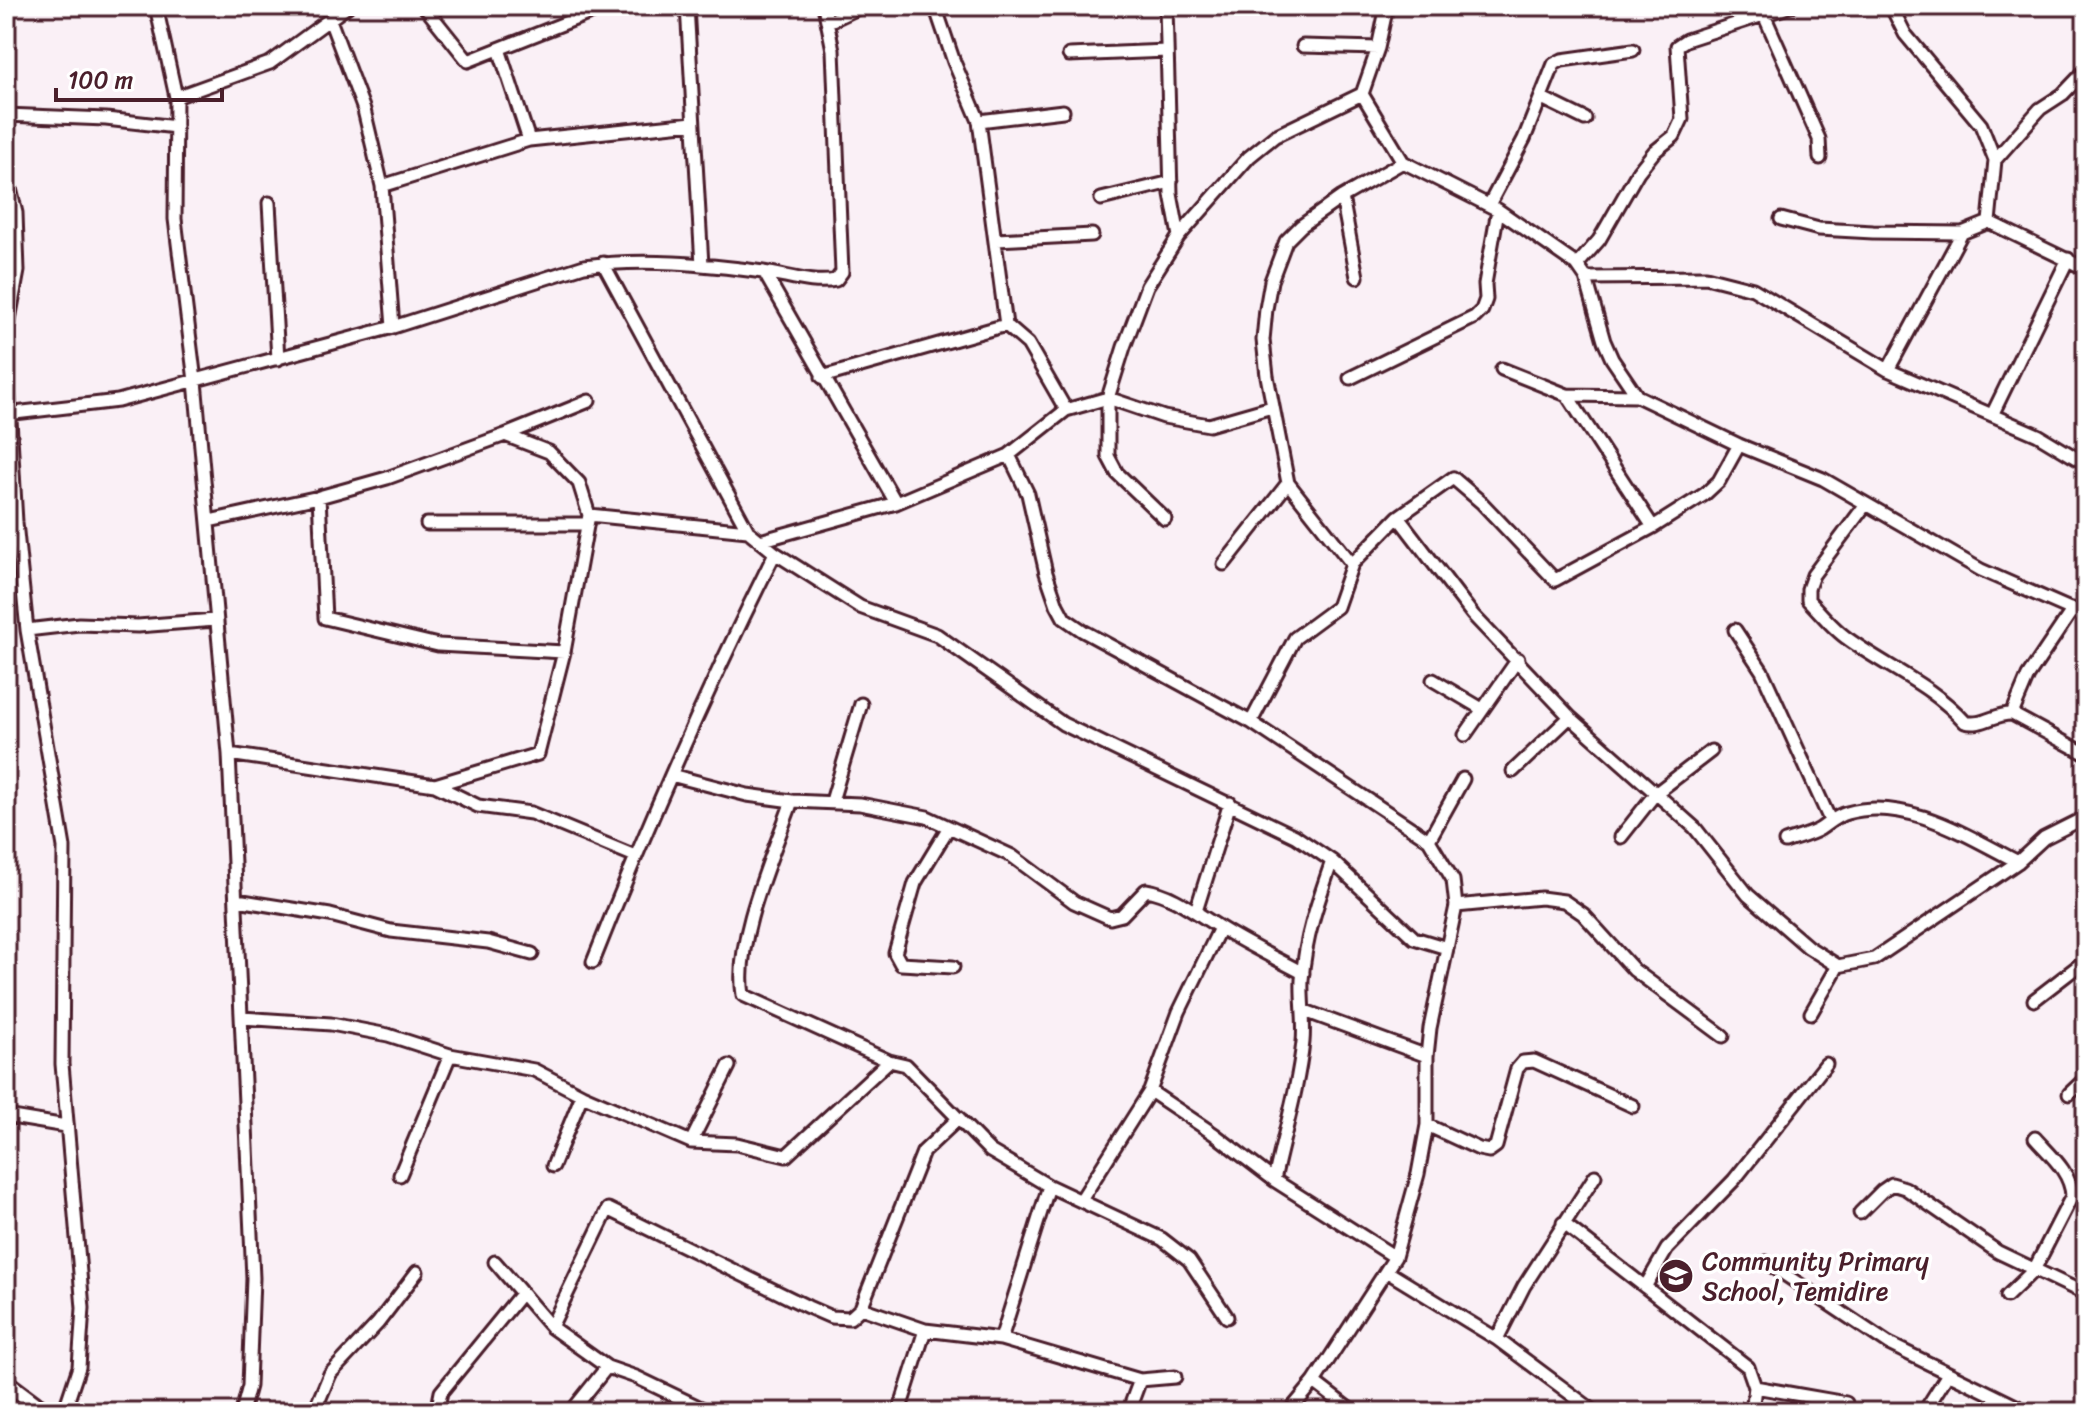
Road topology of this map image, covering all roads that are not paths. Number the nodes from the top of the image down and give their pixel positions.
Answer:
1 (156, 6) edge
2 (348, 6) edge
3 (424, 6) edge
4 (608, 6) edge
5 (687, 6) edge
6 (824, 6) edge
7 (862, 6) edge
8 (935, 6) edge
9 (1166, 6) edge
10 (1387, 6) edge
11 (1791, 6) edge
12 (1891, 6) edge
13 (1764, 15) junction
14 (330, 20) junction
15 (828, 22) junction
16 (1303, 46) dead end
17 (1378, 48) junction
18 (499, 49) junction
19 (1633, 50) dead end
20 (1167, 51) junction
21 (1069, 55) dead end
22 (2086, 70) edge
23 (1362, 94) junction
24 (176, 97) junction
25 (1542, 98) junction
26 (1063, 111) dead end
27 (6, 115) edge
28 (1585, 119) dead end
29 (979, 121) junction
30 (693, 123) junction
31 (176, 127) junction
32 (529, 140) junction
33 (1820, 158) dead end
34 (1995, 160) junction
35 (1403, 162) junction
36 (6, 172) edge
37 (1171, 182) junction
38 (382, 186) junction
39 (1342, 197) junction
40 (1101, 199) dead end
41 (269, 203) dead end
42 (1494, 208) junction
43 (1781, 219) dead end
44 (1989, 222) junction
45 (1962, 233) junction
46 (1092, 235) dead end
47 (1179, 236) junction
48 (996, 240) junction
49 (2068, 259) junction
50 (603, 263) junction
51 (702, 265) junction
52 (1577, 265) junction
53 (2086, 269) edge
54 (764, 272) junction
55 (1357, 277) dead end
56 (1586, 278) junction
57 (1006, 325) junction
58 (393, 327) junction
59 (6, 336) edge
60 (6, 351) edge
61 (278, 359) junction
62 (1502, 369) dead end
63 (1888, 370) junction
64 (822, 377) junction
65 (1350, 378) dead end
66 (195, 381) junction
67 (1567, 395) junction
68 (1637, 396) junction
69 (1108, 398) junction
70 (589, 401) dead end
71 (1272, 407) junction
72 (1066, 410) junction
73 (8, 414) edge
74 (1992, 415) junction
75 (505, 435) junction
76 (1739, 445) junction
77 (1009, 455) junction
78 (2086, 464) edge
79 (1288, 483) junction
80 (319, 497) junction
81 (896, 503) junction
82 (1866, 504) junction
83 (1398, 517) junction
84 (1165, 519) dead end
85 (588, 520) junction
86 (209, 521) junction
87 (427, 524) dead end
88 (1653, 527) junction
89 (748, 531) junction
90 (760, 541) junction
91 (775, 553) junction
92 (1224, 564) dead end
93 (1352, 564) junction
94 (2073, 609) junction
95 (2086, 616) edge
96 (215, 620) junction
97 (27, 630) junction
98 (1735, 630) dead end
99 (564, 652) junction
100 (1518, 659) junction
101 (1433, 680) dead end
102 (861, 704) dead end
103 (1482, 709) junction
104 (2012, 714) junction
105 (1570, 717) junction
106 (1251, 722) junction
107 (1465, 735) dead end
108 (1711, 751) dead end
109 (229, 754) junction
110 (2086, 754) edge
111 (1513, 771) dead end
112 (671, 775) junction
113 (1463, 779) dead end
114 (435, 785) junction
115 (1655, 794) junction
116 (792, 801) junction
117 (832, 801) junction
118 (1230, 803) junction
119 (2086, 817) edge
120 (1830, 820) junction
121 (949, 827) junction
122 (1621, 837) dead end
123 (1429, 840) junction
124 (1785, 842) dead end
125 (635, 856) junction
126 (1332, 861) junction
127 (2018, 862) junction
128 (237, 900) junction
129 (1456, 906) junction
130 (1196, 911) junction
131 (1220, 928) junction
132 (1447, 948) junction
133 (532, 954) dead end
134 (2086, 960) edge
135 (593, 962) dead end
136 (1838, 966) junction
137 (953, 967) dead end
138 (1303, 973) junction
139 (2034, 1000) dead end
140 (1305, 1011) junction
141 (1811, 1013) dead end
142 (242, 1018) junction
143 (1723, 1036) dead end
144 (450, 1055) junction
145 (1427, 1056) junction
146 (889, 1061) junction
147 (1826, 1064) dead end
148 (729, 1066) dead end
149 (2086, 1078) edge
150 (1150, 1091) junction
151 (2069, 1094) dead end
152 (582, 1095) junction
153 (1633, 1106) dead end
154 (6, 1116) edge
155 (959, 1118) junction
156 (1427, 1125) junction
157 (66, 1126) junction
158 (2035, 1138) dead end
159 (691, 1142) junction
160 (553, 1166) dead end
161 (400, 1175) dead end
162 (1595, 1176) dead end
163 (1274, 1180) junction
164 (1049, 1186) junction
165 (1081, 1200) junction
166 (1860, 1213) dead end
167 (1563, 1223) junction
168 (1395, 1257) junction
169 (495, 1262) dead end
170 (1766, 1262) dead end
171 (2034, 1270) junction
172 (1386, 1271) junction
173 (417, 1272) dead end
174 (1645, 1287) junction
175 (521, 1294) junction
176 (2086, 1294) edge
177 (2007, 1296) dead end
178 (861, 1308) junction
179 (1227, 1317) dead end
180 (551, 1327) junction
181 (925, 1330) junction
182 (1001, 1339) junction
183 (1497, 1339) junction
184 (607, 1367) junction
185 (1948, 1374) junction
186 (1175, 1377) dead end
187 (1140, 1380) junction
188 (6, 1382) edge
189 (1314, 1382) junction
190 (1755, 1387) junction
191 (1846, 1403) dead end
192 (446, 1411) edge
193 (46, 1412) edge
194 (64, 1412) edge
195 (242, 1412) edge
196 (314, 1412) edge
197 (571, 1412) edge
198 (709, 1412) edge
199 (899, 1412) edge
200 (1128, 1412) edge
201 (1289, 1412) edge
202 (1353, 1412) edge
203 (1595, 1412) edge
204 (1752, 1412) edge
205 (1924, 1412) edge
206 (2028, 1412) edge

1 - 24 street
2 - 14 street
3 - 18 street
4 - 18 street
5 - 30 street
6 - 15 street
7 - 15 street
8 - 29 street
9 - 20 street
10 - 17 street
11 - 13 street
12 - 34 street
13 - 33 street
13 - 52 street
14 - 24 street
14 - 38 street
15 - 54 street
16 - 17 street
17 - 23 street
18 - 32 street
19 - 25 street
20 - 21 street
20 - 37 street
22 - 34 street
23 - 35 street
23 - 47 street
24 - 31 street
25 - 28 street
25 - 42 street
26 - 29 street
27 - 31 street
29 - 48 street
30 - 32 street
30 - 51 street
31 - 66 street
32 - 38 street
34 - 44 street
35 - 39 street
35 - 42 street
36 - 59 street
37 - 40 street
37 - 47 street
38 - 58 street
39 - 55 street
39 - 71 street
41 - 61 street
42 - 52 street
42 - 65 street
43 - 45 street
44 - 45 street
44 - 49 street
45 - 63 street
46 - 48 street
47 - 69 street
48 - 57 street
49 - 53 street
49 - 74 street
50 - 51 street
50 - 58 street
50 - 89 street
51 - 54 street
52 - 56 street
54 - 64 street
56 - 63 street
56 - 68 street
57 - 64 street
57 - 72 street
58 - 61 street
60 - 73 street
61 - 66 street
62 - 67 street
63 - 74 street
64 - 81 street
66 - 73 street
66 - 86 street
67 - 68 street
67 - 88 street
68 - 76 street
69 - 71 street
69 - 72 street
69 - 84 street
70 - 75 street
71 - 79 street
72 - 77 street
73 - 97 street
74 - 78 street
75 - 80 street
75 - 85 street
76 - 82 street
76 - 88 street
77 - 81 street
77 - 106 street
79 - 92 street
79 - 93 street
80 - 86 street
80 - 99 street
81 - 90 street
82 - 94 street
82 - 104 street
83 - 88 street
83 - 93 street
83 - 100 street
85 - 87 street
85 - 89 street
85 - 99 street
86 - 96 street
89 - 90 street
90 - 91 street
91 - 112 street
91 - 118 street
93 - 106 street
94 - 95 street
94 - 104 street
96 - 97 street
96 - 109 street
97 - 157 street
98 - 120 street
99 - 114 street
100 - 103 street
100 - 105 street
101 - 103 street
102 - 117 street
103 - 107 street
104 - 110 street
105 - 111 street
105 - 115 street
106 - 123 street
108 - 115 street
109 - 114 street
109 - 128 street
112 - 116 street
112 - 125 street
113 - 123 street
114 - 125 street
115 - 122 street
115 - 136 street
116 - 117 street
116 - 146 street
117 - 121 street
118 - 126 street
118 - 130 street
119 - 127 street
120 - 124 street
120 - 127 street
121 - 130 street
121 - 137 street
123 - 129 street
125 - 135 street
126 - 132 street
126 - 138 street
127 - 136 street
128 - 133 street
128 - 142 street
129 - 132 street
129 - 143 street
130 - 131 street
131 - 138 street
131 - 150 street
132 - 145 street
134 - 139 street
136 - 141 street
138 - 140 street
140 - 145 street
140 - 163 street
142 - 144 street
142 - 195 street
144 - 152 street
144 - 161 street
145 - 156 street
146 - 155 street
146 - 159 street
147 - 174 street
148 - 159 street
149 - 151 street
150 - 163 street
150 - 165 street
152 - 159 street
152 - 160 street
153 - 156 street
154 - 157 street
155 - 164 street
155 - 178 street
156 - 168 street
157 - 194 street
158 - 171 street
162 - 167 street
163 - 168 street
164 - 165 street
164 - 182 street
165 - 179 street
166 - 171 street
167 - 174 street
167 - 183 street
168 - 172 street
169 - 175 street
170 - 185 street
171 - 176 street
171 - 177 street
172 - 183 street
172 - 189 street
173 - 196 street
174 - 190 street
175 - 180 street
175 - 192 street
178 - 180 street
178 - 181 street
180 - 184 street
181 - 182 street
181 - 199 street
182 - 187 street
183 - 203 street
184 - 197 street
184 - 198 street
185 - 205 street
185 - 206 street
186 - 187 street
187 - 200 street
188 - 193 main road
189 - 201 street
189 - 202 street
190 - 191 street
190 - 204 street

